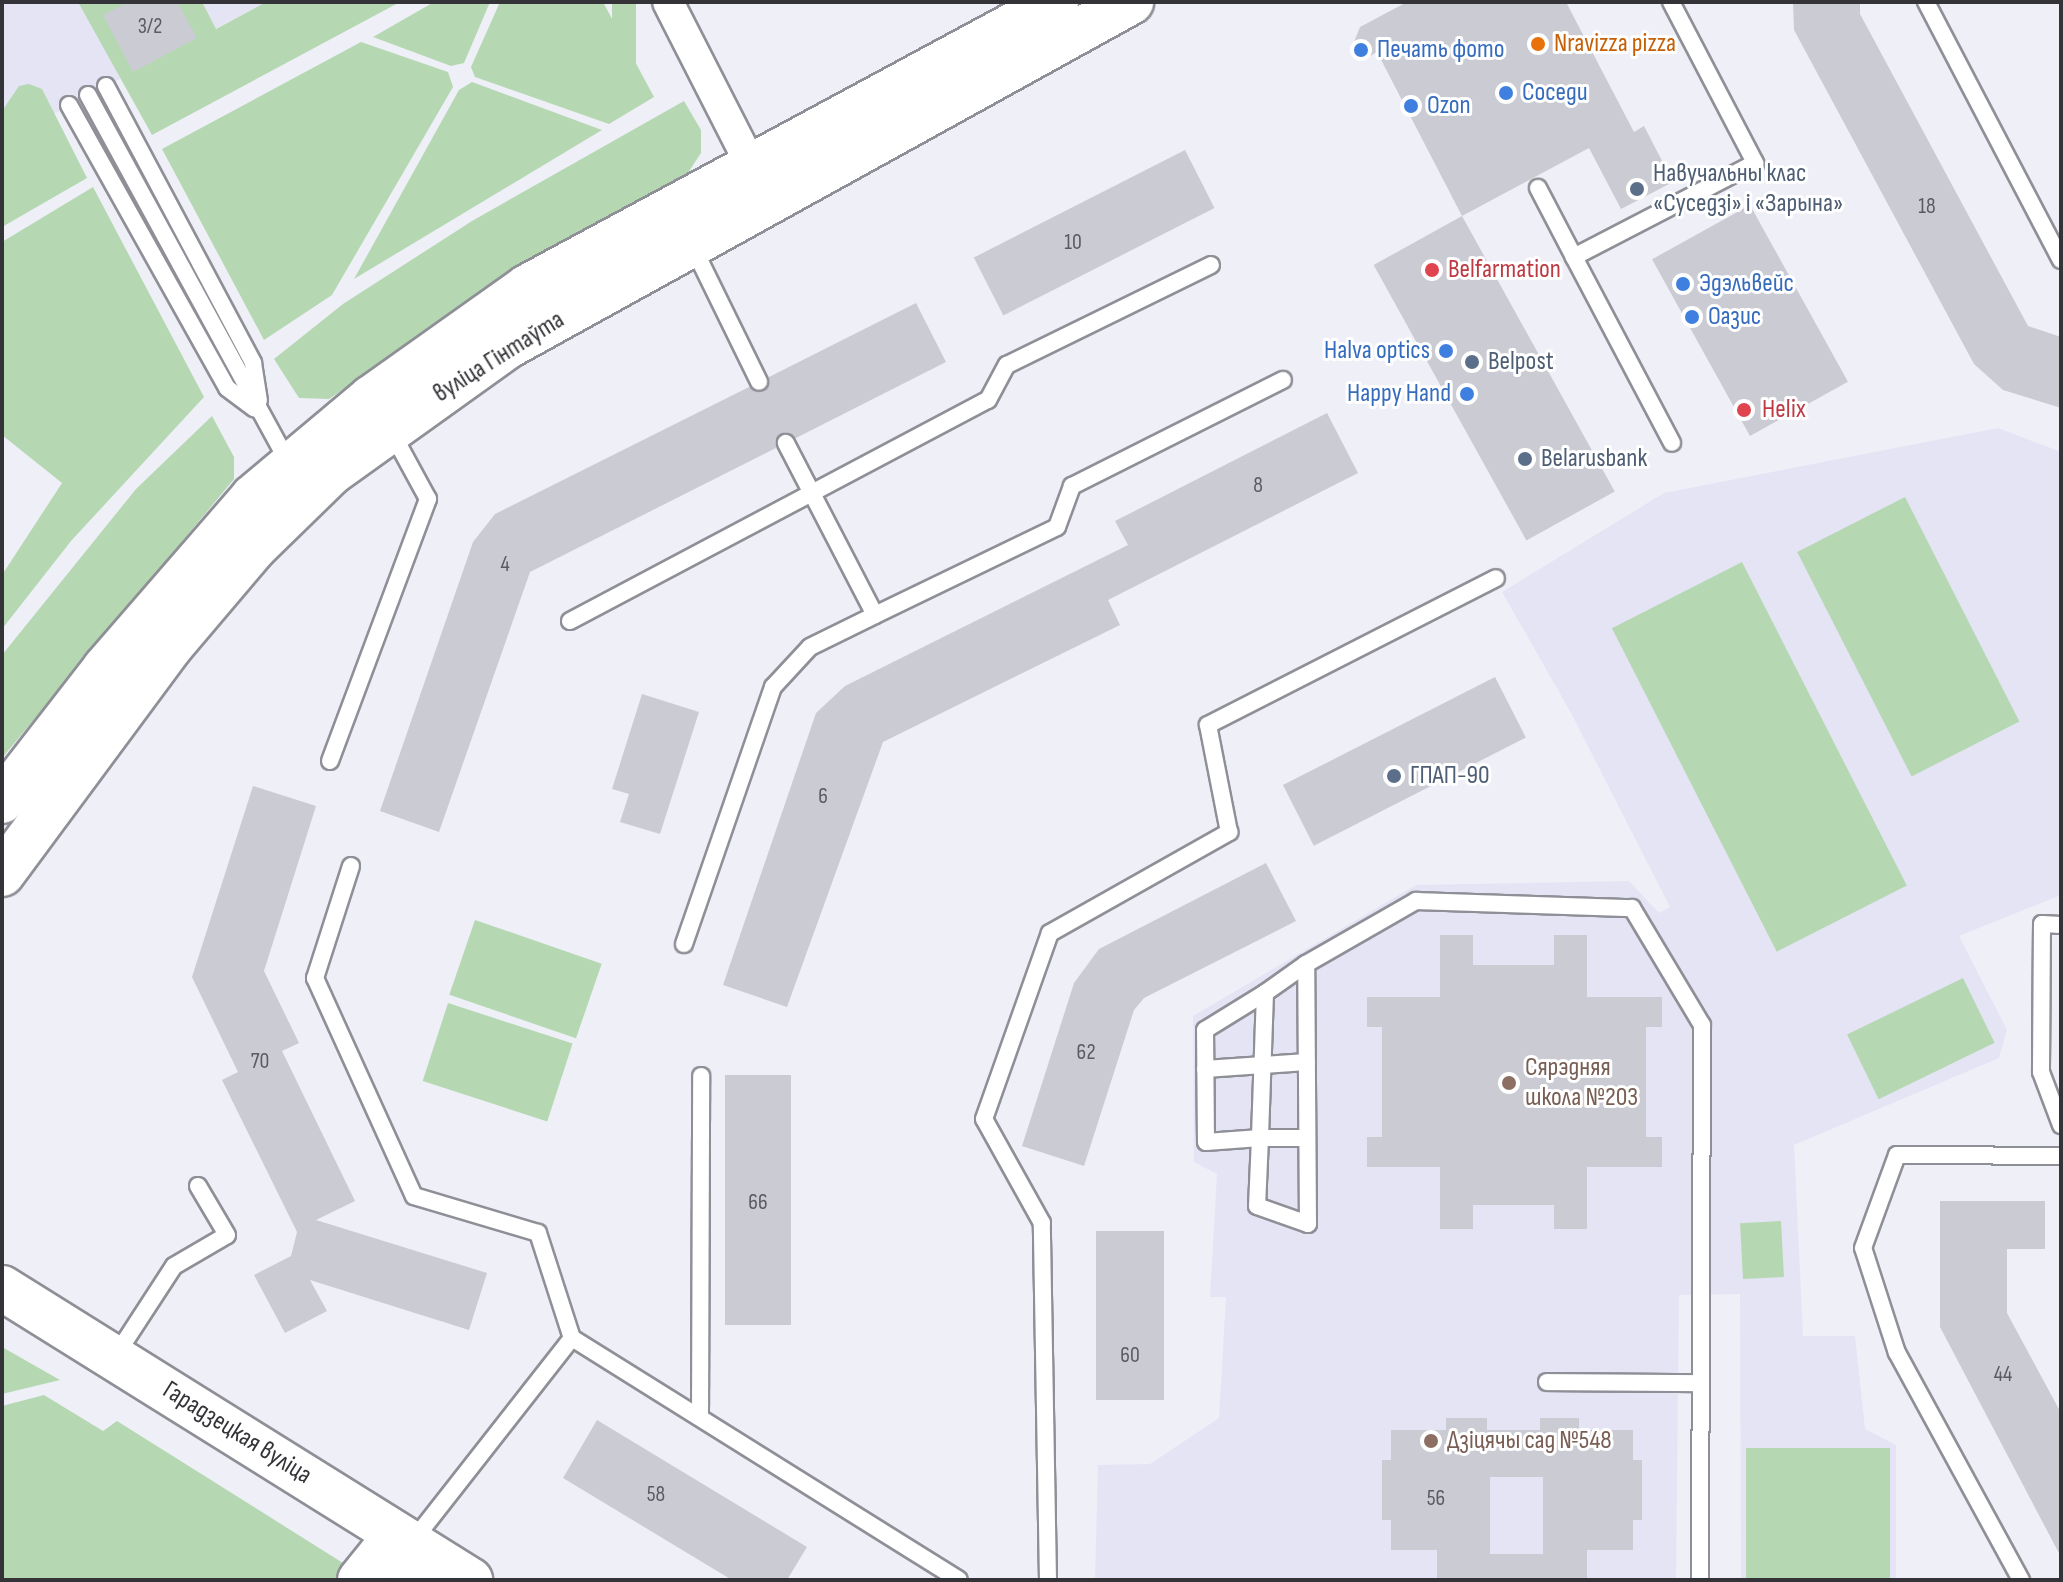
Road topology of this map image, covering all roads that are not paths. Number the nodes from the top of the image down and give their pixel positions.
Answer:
1 (668, 2) edge
2 (1056, 2) edge
3 (1131, 2) edge
4 (1671, 2) edge
5 (1926, 2) edge
6 (106, 86) dead end
7 (88, 95) dead end
8 (69, 105) dead end
9 (759, 181) junction
10 (1538, 188) dead end
11 (692, 244) junction
12 (1574, 257) junction
13 (2061, 260) edge
14 (1211, 265) dead end
15 (1283, 380) dead end
16 (759, 382) dead end
17 (261, 414) junction
18 (380, 414) junction
19 (786, 443) dead end
20 (1672, 443) dead end
21 (298, 479) junction
22 (812, 494) junction
23 (1496, 578) dead end
24 (875, 615) junction
25 (570, 621) dead end
26 (330, 761) dead end
27 (2, 801) edge
28 (351, 866) dead end
29 (2, 874) edge
30 (2061, 925) edge
31 (684, 944) dead end
32 (1306, 964) junction
33 (1265, 993) junction
34 (1307, 1062) junction
35 (1262, 1065) junction
36 (1205, 1069) junction
37 (701, 1076) dead end
38 (2061, 1125) edge
39 (1260, 1138) junction
40 (1307, 1138) junction
41 (2061, 1156) edge
42 (198, 1186) dead end
43 (2, 1288) edge
44 (572, 1338) junction
45 (115, 1357) junction
46 (1547, 1382) dead end
47 (1701, 1383) junction
48 (700, 1417) junction
49 (411, 1562) edge
50 (360, 1580) edge
51 (470, 1580) edge
52 (959, 1580) edge
53 (1048, 1580) edge
54 (1700, 1580) edge
55 (2021, 1580) edge

1 - 9 street
2 - 9 main road, вуліца Гінтаўта
3 - 9 main road, вуліца Гінтаўта
4 - 12 lane
5 - 13 lane
6 - 17 lane
7 - 17 lane
8 - 17 lane
9 - 11 main road, вуліца Гінтаўта
9 - 18 main road, вуліца Гінтаўта
10 - 12 lane
11 - 16 lane
11 - 18 main road, вуліца Гінтаўта
12 - 20 lane
14 - 22 lane
15 - 24 lane
17 - 21 lane
18 - 21 main road, вуліца Гінтаўта
18 - 26 lane
19 - 22 lane
21 - 27 main road, вуліца Гінтаўта
21 - 29 main road, вуліца Гінтаўта
22 - 24 lane
22 - 25 lane
23 - 53 lane
24 - 31 lane
28 - 44 lane
30 - 38 lane
32 - 33 lane
32 - 34 lane
32 - 47 lane
33 - 35 lane
33 - 36 lane
34 - 35 lane
34 - 40 lane
35 - 36 lane
35 - 39 lane
36 - 39 lane
37 - 48 lane
39 - 40 lane
39 - 40 lane
41 - 55 lane
42 - 45 lane
43 - 45 main road, Гарадзецкая вуліца
44 - 48 lane
44 - 49 lane
45 - 49 main road, Гарадзецкая вуліца
46 - 47 lane
47 - 54 lane
48 - 52 lane
49 - 50 main road
49 - 51 main road, Гарадзецкая вуліца

